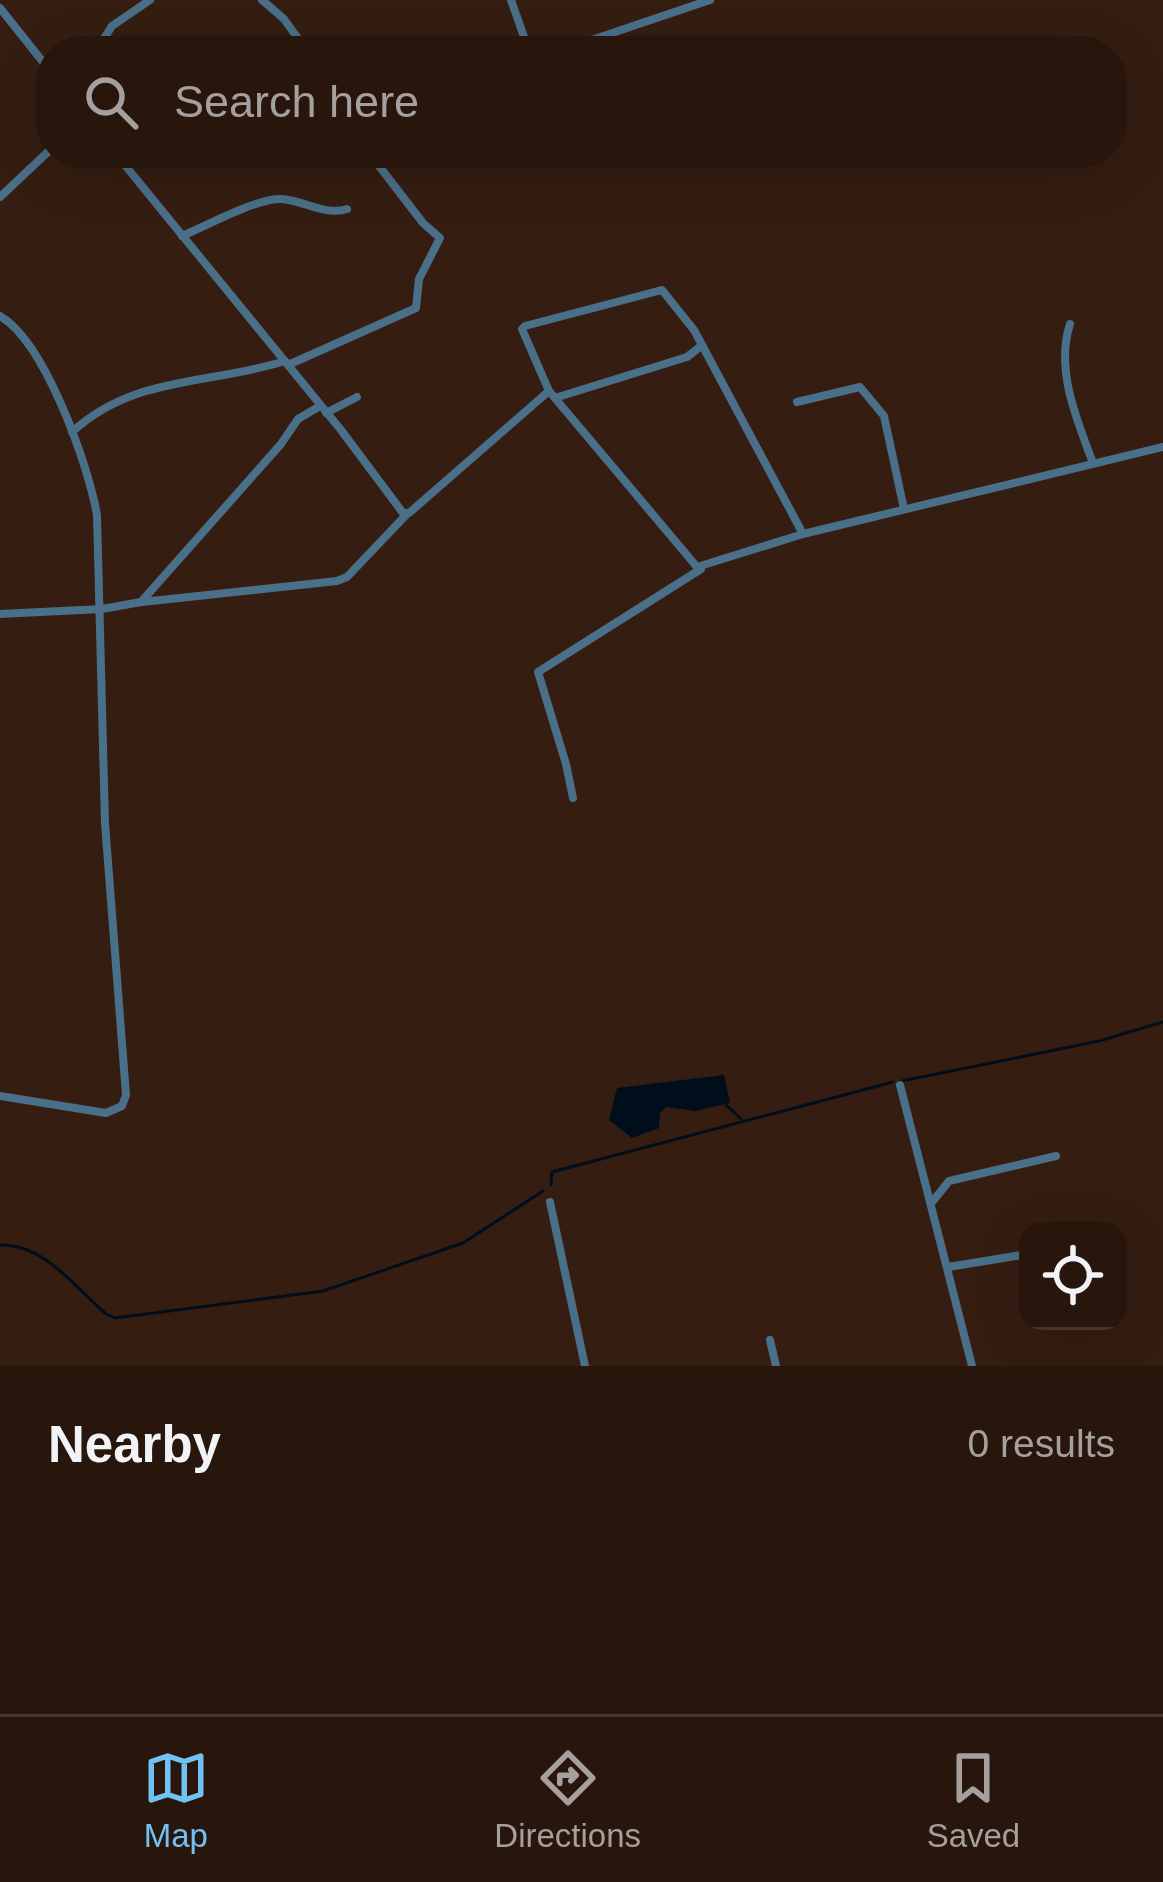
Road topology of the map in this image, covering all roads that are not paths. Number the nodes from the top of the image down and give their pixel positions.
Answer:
1 (150, 0) edge
2 (262, 0) edge
3 (511, 0) edge
4 (710, 0) edge
5 (0, 8) edge
6 (106, 36) edge
7 (297, 36) edge
8 (524, 36) edge
9 (603, 36) edge
10 (36, 53) edge
11 (36, 163) edge
12 (127, 168) edge
13 (381, 168) edge
14 (0, 197) edge
15 (346, 209) dead end
16 (182, 236) junction
17 (0, 316) edge
18 (1070, 324) dead end
19 (701, 346) junction
20 (286, 363) junction
21 (553, 394) junction
22 (357, 397) dead end
23 (797, 402) dead end
24 (323, 409) junction
25 (72, 432) junction
26 (1163, 446) edge
27 (1093, 464) junction
28 (904, 509) junction
29 (406, 514) junction
30 (803, 534) junction
31 (702, 567) junction
32 (141, 602) junction
33 (102, 609) junction
34 (0, 614) edge
35 (572, 798) dead end
36 (900, 1085) dead end
37 (0, 1096) edge
38 (1056, 1156) dead end
39 (550, 1202) dead end
40 (932, 1202) junction
41 (1019, 1255) edge
42 (948, 1267) junction
43 (770, 1340) dead end
44 (585, 1366) edge
45 (776, 1366) edge
46 (972, 1366) edge

1 - 6 street
2 - 7 street
3 - 8 street
4 - 9 street
5 - 10 street
11 - 14 street
12 - 16 street
13 - 20 street
15 - 16 street
16 - 20 street
17 - 25 street
18 - 27 street
19 - 21 street
19 - 21 street
19 - 30 street
20 - 24 street
20 - 25 street
21 - 29 street
21 - 31 street
22 - 24 street
23 - 28 street
24 - 29 street
24 - 32 street
25 - 33 street
26 - 27 street
27 - 28 street
28 - 30 street
29 - 32 street
30 - 31 street
31 - 35 street
32 - 33 street
33 - 34 street
33 - 37 street
36 - 40 street
38 - 40 street
39 - 44 street
40 - 42 street
41 - 42 street
42 - 46 street
43 - 45 street

